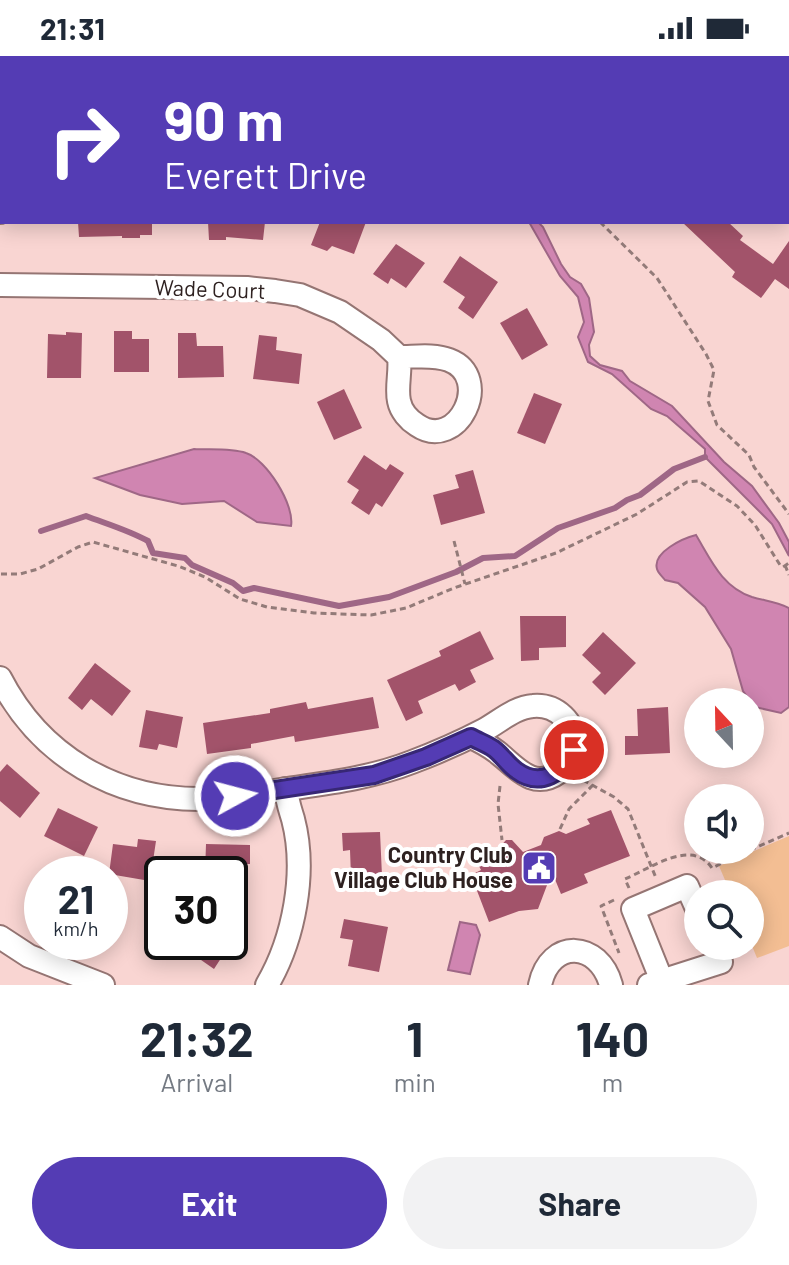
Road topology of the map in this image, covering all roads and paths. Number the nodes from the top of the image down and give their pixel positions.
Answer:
1 (602, 224) edge
2 (0, 285) edge
3 (399, 357) dead end
4 (789, 514) edge
5 (454, 541) dead end
6 (787, 564) edge
7 (1, 574) edge
8 (789, 575) edge
9 (465, 584) junction
10 (0, 678) edge
11 (471, 737) dead end
12 (583, 780) dead end
13 (593, 785) junction
14 (500, 786) dead end
15 (286, 789) junction
16 (560, 829) dead end
17 (789, 833) edge
18 (502, 840) dead end
19 (764, 844) edge
20 (684, 887) edge
21 (663, 896) junction
22 (0, 937) edge
23 (720, 960) edge
24 (655, 983) edge
25 (103, 985) edge
26 (267, 985) edge
27 (540, 985) edge
28 (611, 985) edge

1 - 4 path
2 - 3 street, Wade Court
5 - 9 path
6 - 8 path
6 - 9 path
7 - 9 path
10 - 15 street
11 - 15 street
12 - 13 path
13 - 16 path
13 - 21 path
14 - 18 path
15 - 26 street
17 - 19 path
20 - 21 street
21 - 24 street
22 - 25 street
23 - 24 street
27 - 28 street

